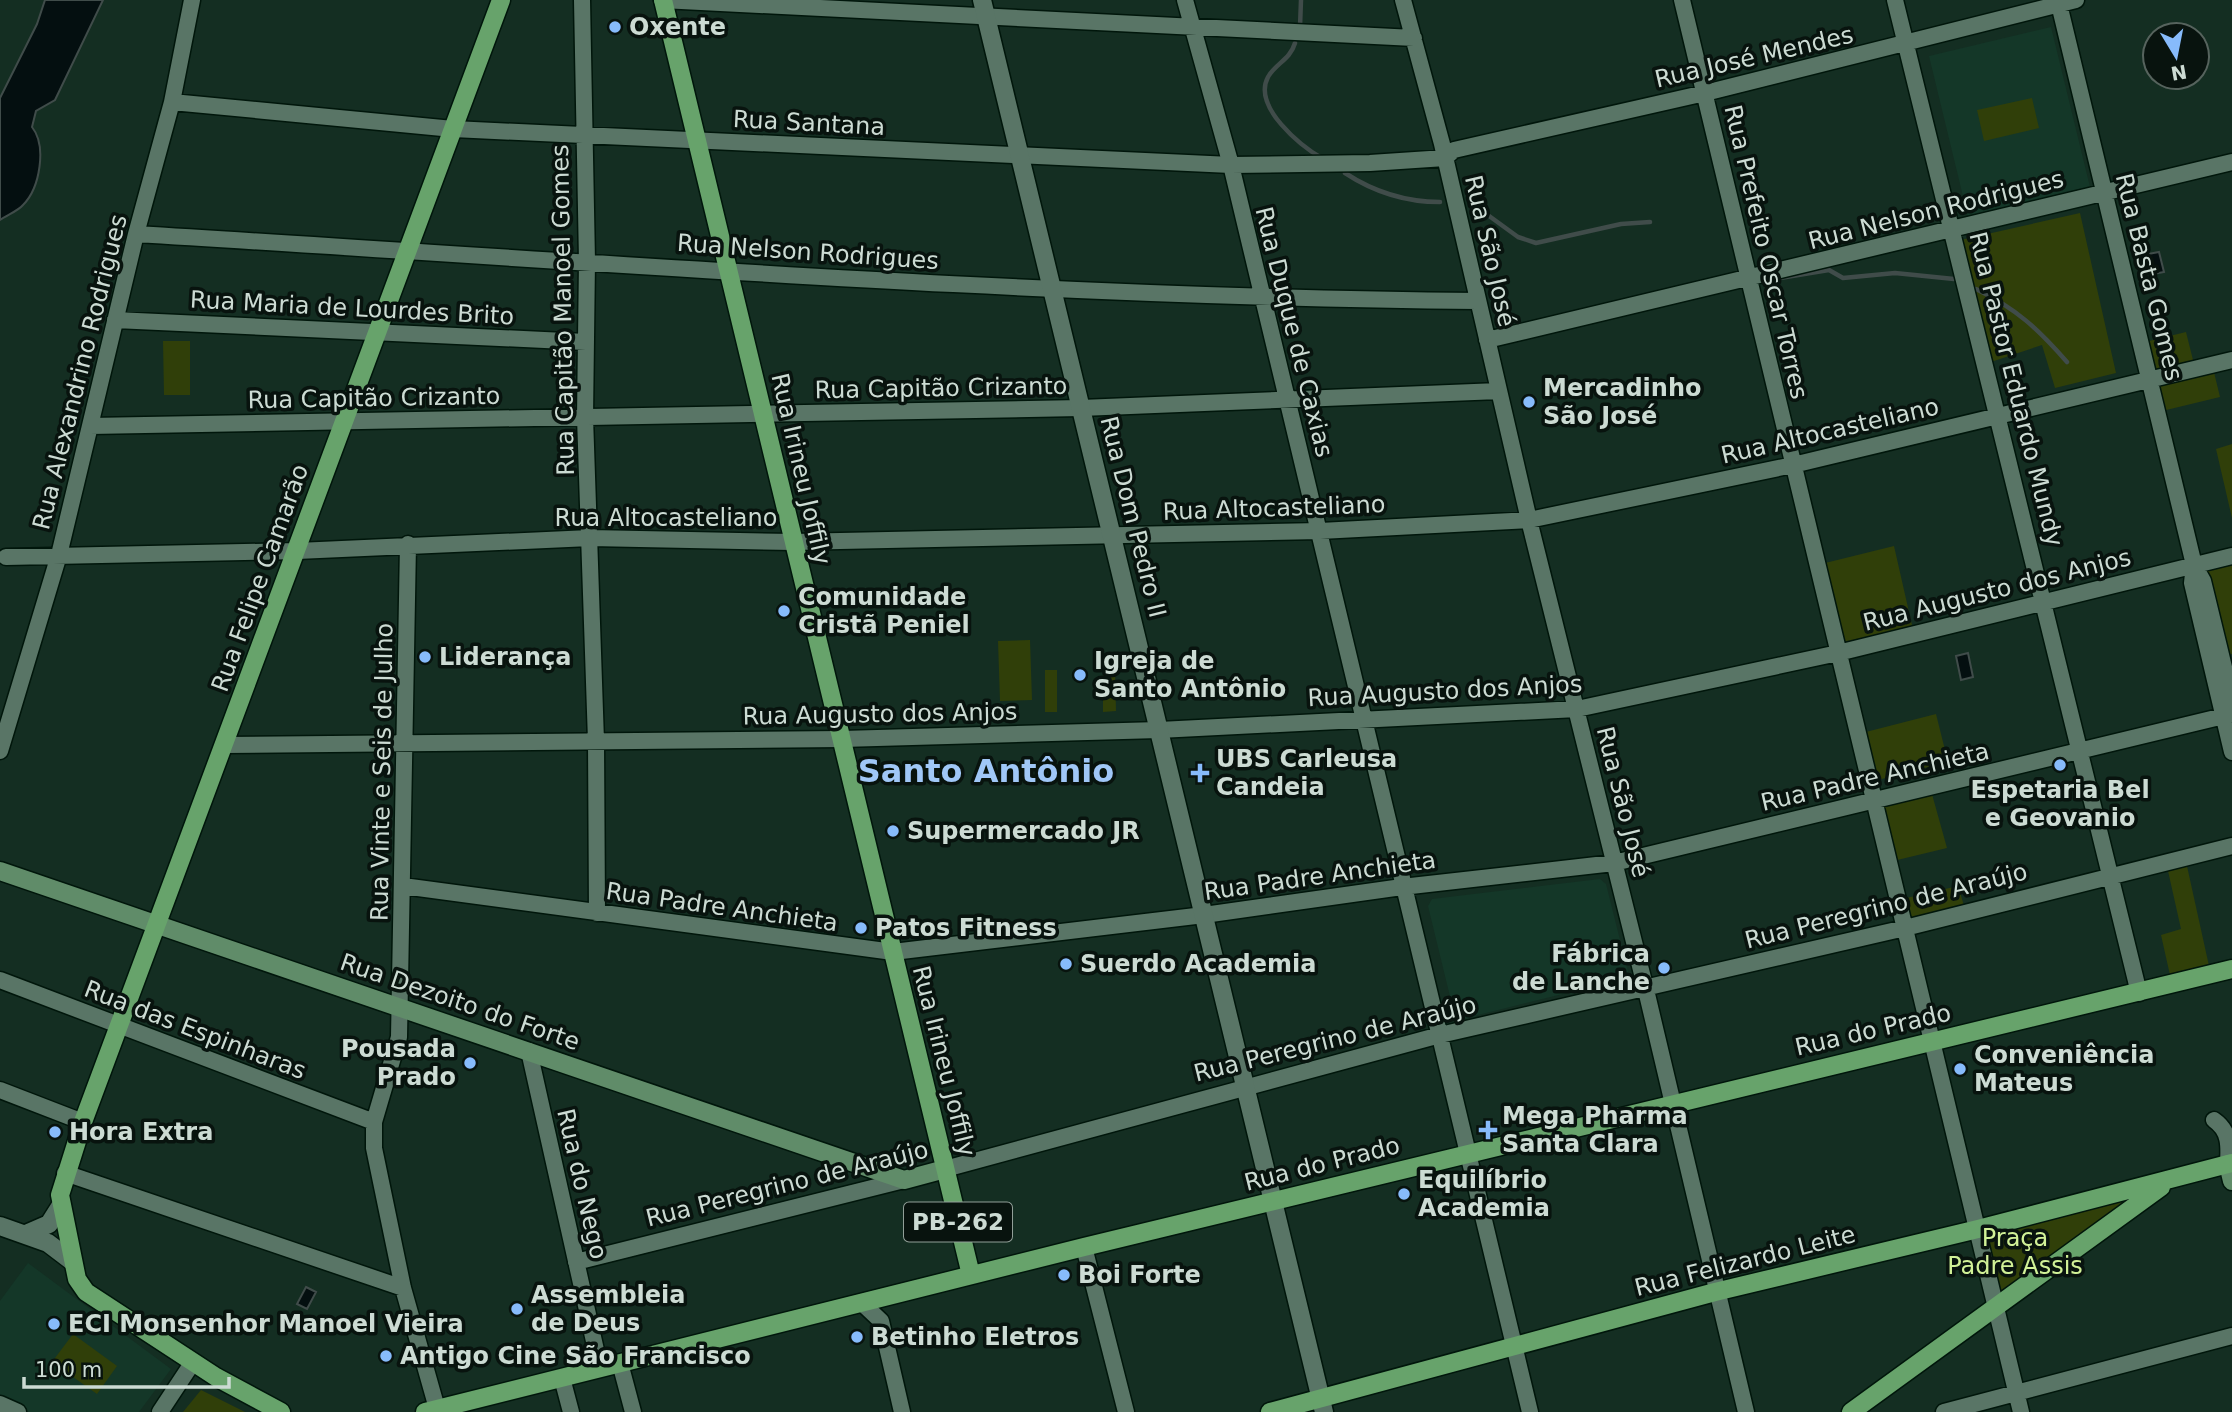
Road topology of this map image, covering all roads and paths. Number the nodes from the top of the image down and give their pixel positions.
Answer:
1 (192, 0) edge
2 (501, 0) edge
3 (582, 0) edge
4 (662, 0) edge
5 (1185, 0) edge
6 (1403, 0) edge
7 (1682, 0) edge
8 (1895, 0) edge
9 (2076, 0) edge
10 (2058, 2) edge
11 (984, 9) edge
12 (1192, 26) junction
13 (1414, 38) junction
14 (1906, 45) junction
15 (1704, 93) junction
16 (172, 102) junction
17 (453, 129) junction
18 (584, 135) junction
19 (696, 141) junction
20 (1021, 155) junction
21 (1445, 158) junction
22 (2232, 162) edge
23 (1231, 165) junction
24 (2105, 192) junction
25 (1954, 229) junction
26 (136, 234) junction
27 (408, 250) junction
28 (587, 261) junction
29 (729, 270) junction
30 (1748, 279) junction
31 (1052, 290) junction
32 (1262, 298) junction
33 (1478, 301) junction
34 (115, 320) junction
35 (378, 332) junction
36 (1487, 340) junction
37 (586, 342) junction
38 (2232, 360) edge
39 (2150, 380) junction
40 (1499, 391) junction
41 (1286, 400) junction
42 (1081, 408) junction
43 (763, 414) junction
44 (1997, 416) junction
45 (585, 417) junction
46 (345, 421) junction
47 (90, 426) junction
48 (1793, 465) junction
49 (1529, 520) junction
50 (1320, 531) junction
51 (1112, 536) junction
52 (590, 538) junction
53 (793, 542) junction
54 (408, 544) junction
55 (297, 551) junction
56 (59, 555) junction
57 (2232, 556) edge
58 (6, 557) dead end
59 (2194, 565) junction
60 (2045, 601) junction
61 (1838, 653) junction
62 (2232, 700) edge
63 (1577, 709) junction
64 (2228, 715) edge
65 (1362, 719) junction
66 (1159, 730) junction
67 (842, 738) junction
68 (596, 741) junction
69 (405, 743) junction
70 (224, 745) junction
71 (0, 751) edge
72 (2232, 752) edge
73 (2078, 753) junction
74 (1874, 800) junction
75 (2232, 846) edge
76 (1614, 863) junction
77 (0, 871) edge
78 (2109, 876) junction
79 (403, 886) junction
80 (1402, 887) junction
81 (597, 913) junction
82 (1203, 915) junction
83 (158, 925) junction
84 (1905, 928) junction
85 (893, 953) junction
86 (2232, 969) edge
87 (0, 980) edge
88 (1646, 990) junction
89 (2138, 993) junction
90 (400, 1007) junction
91 (120, 1027) junction
92 (1440, 1035) junction
93 (1932, 1041) junction
94 (529, 1052) junction
95 (1245, 1087) junction
96 (0, 1090) edge
97 (1672, 1104) junction
98 (2214, 1119) dead end
99 (83, 1122) junction
100 (374, 1122) junction
101 (1466, 1154) junction
102 (945, 1169) junction
103 (2231, 1169) edge
104 (65, 1173) junction
105 (904, 1180) junction
106 (2169, 1181) junction
107 (1273, 1201) junction
108 (61, 1205) junction
109 (0, 1226) edge
110 (65, 1227) junction
111 (1978, 1229) junction
112 (26, 1234) junction
113 (48, 1243) junction
114 (1084, 1247) junction
115 (73, 1262) junction
116 (576, 1262) junction
117 (971, 1275) junction
118 (403, 1288) junction
119 (1716, 1292) junction
120 (862, 1303) junction
121 (1997, 1306) junction
122 (2232, 1336) edge
123 (1513, 1345) junction
124 (193, 1362) junction
125 (620, 1363) junction
126 (600, 1368) junction
127 (562, 1378) junction
128 (2017, 1394) junction
129 (0, 1404) edge
130 (1323, 1406) edge
131 (433, 1411) edge
132 (18, 1412) edge
133 (160, 1412) edge
134 (281, 1412) edge
135 (571, 1412) edge
136 (633, 1412) edge
137 (902, 1412) edge
138 (1126, 1412) edge
139 (1270, 1412) edge
140 (1530, 1412) edge
141 (1746, 1412) edge
142 (1851, 1412) edge
143 (1944, 1412) edge
144 (2021, 1412) edge

1 - 16 street, Rua Alexandrino Rodrigues
2 - 17 main road, Rua Felipe Camarão
3 - 18 street, Rua Capitão Manoel Gomes
4 - 11 street
4 - 19 main road, Rua Irineu Joffily / PB-262
5 - 12 street, Rua Duque de Caxias
6 - 13 street, Rua São José
7 - 15 street, Rua Prefeito Oscar Torres
8 - 14 street, Rua Pastor Eduardo Mundy
9 - 10 street, Rua José Mendes
10 - 14 street, Rua José Mendes
10 - 24 street, Rua Basta Gomes
11 - 12 street
11 - 20 street, Rua Dom Pedro II
12 - 13 street
12 - 23 street, Rua Duque de Caxias
13 - 21 street, Rua São José
14 - 15 street, Rua José Mendes
14 - 25 street, Rua Pastor Eduardo Mundy
15 - 21 street, Rua José Mendes
15 - 30 street, Rua Prefeito Oscar Torres
16 - 17 street, Rua Santana
16 - 26 street, Rua Alexandrino Rodrigues
17 - 18 street, Rua Santana
17 - 27 main road, Rua Felipe Camarão
18 - 19 street, Rua Santana
18 - 28 street, Rua Capitão Manoel Gomes
19 - 20 street, Rua Santana
19 - 29 main road, Rua Irineu Joffily / PB-262
20 - 23 street, Rua Santana
20 - 31 street, Rua Dom Pedro II
21 - 23 street, Rua Santana
21 - 33 street, Rua São José
22 - 24 street, Rua Nelson Rodrigues
23 - 32 street, Rua Duque de Caxias
24 - 25 street, Rua Nelson Rodrigues
24 - 39 street, Rua Basta Gomes
25 - 30 street, Rua Nelson Rodrigues
25 - 44 street, Rua Pastor Eduardo Mundy
26 - 27 street, Rua Nelson Rodrigues
26 - 34 street, Rua Alexandrino Rodrigues
27 - 28 street, Rua Nelson Rodrigues
27 - 35 main road, Rua Felipe Camarão
28 - 29 street, Rua Nelson Rodrigues
28 - 37 street, Rua Capitão Manoel Gomes
29 - 31 street, Rua Nelson Rodrigues
29 - 43 main road, Rua Irineu Joffily / PB-262
30 - 36 street, Rua Nelson Rodrigues
30 - 48 street, Rua Prefeito Oscar Torres
31 - 32 street, Rua Nelson Rodrigues
31 - 42 street, Rua Dom Pedro II
32 - 33 street, Rua Nelson Rodrigues
32 - 41 street, Rua Duque de Caxias
33 - 36 street, Rua São José
34 - 35 street, Rua Maria de Lourdes Brito
34 - 47 street, Rua Alexandrino Rodrigues
35 - 37 street, Rua Maria de Lourdes Brito
35 - 46 main road, Rua Felipe Camarão
36 - 40 street, Rua São José
37 - 45 street, Rua Capitão Manoel Gomes
38 - 39 street, Rua Altocasteliano
39 - 44 street, Rua Altocasteliano
39 - 59 street, Rua Basta Gomes
40 - 41 street, Rua Capitão Crizanto
40 - 49 street, Rua São José
41 - 42 street, Rua Capitão Crizanto
41 - 50 street, Rua Duque de Caxias
42 - 43 street, Rua Capitão Crizanto
42 - 51 street, Rua Dom Pedro II
43 - 45 street, Rua Capitão Crizanto
43 - 53 main road, Rua Irineu Joffily / PB-262
44 - 48 street, Rua Altocasteliano
44 - 60 street, Rua Pastor Eduardo Mundy
45 - 46 street, Rua Capitão Crizanto
45 - 52 street, Rua Capitão Manoel Gomes
46 - 47 street, Rua Capitão Crizanto
46 - 55 main road, Rua Felipe Camarão
47 - 56 street, Rua Alexandrino Rodrigues
48 - 49 street, Rua Altocasteliano
48 - 61 street, Rua Prefeito Oscar Torres
49 - 50 street, Rua Altocasteliano
49 - 63 street, Rua São José
50 - 51 street, Rua Altocasteliano
50 - 65 street, Rua Duque de Caxias
51 - 53 street, Rua Altocasteliano
51 - 66 street, Rua Dom Pedro II
52 - 53 street, Rua Altocasteliano
52 - 54 street, Rua Altocasteliano
52 - 68 street, Rua Capitão Manoel Gomes
53 - 67 main road, Rua Irineu Joffily / PB-262
54 - 55 street, Rua Altocasteliano
54 - 69 street, Rua Vinte e Seis de Julho
55 - 56 street, Rua Altocasteliano
55 - 70 main road, Rua Felipe Camarão
56 - 58 street, Rua Altocasteliano
56 - 71 street, Rua Alexandrino Rodrigues
57 - 59 street, Rua Augusto dos Anjos
59 - 60 street, Rua Augusto dos Anjos
59 - 62 street, Rua Basta Gomes
59 - 64 street, Rua Basta Gomes
60 - 61 street, Rua Augusto dos Anjos
60 - 73 street, Rua Pastor Eduardo Mundy
61 - 63 street, Rua Augusto dos Anjos
61 - 74 street, Rua Prefeito Oscar Torres
63 - 65 street, Rua Augusto dos Anjos
63 - 76 street, Rua São José
64 - 72 street, Rua Basta Gomes
64 - 73 street, Rua Padre Anchieta
65 - 66 street, Rua Augusto dos Anjos
65 - 80 street, Rua Duque de Caxias
66 - 67 street, Rua Augusto dos Anjos
66 - 82 street, Rua Dom Pedro II
67 - 68 street, Rua Augusto dos Anjos
67 - 85 main road, Rua Irineu Joffily / PB-262
68 - 69 street, Rua Augusto dos Anjos
68 - 81 street, Rua Capitão Manoel Gomes
69 - 70 street, Rua Augusto dos Anjos
69 - 79 street, Rua Vinte e Seis de Julho
70 - 83 main road, Rua Felipe Camarão
73 - 74 street, Rua Padre Anchieta
73 - 78 street, Rua Pastor Eduardo Mundy
74 - 76 street, Rua Padre Anchieta
74 - 84 street, Rua Prefeito Oscar Torres
75 - 78 street, Rua Peregrino de Araújo
76 - 80 street, Rua Padre Anchieta
76 - 88 street, Rua São José
77 - 83 main road, Rua Dezoito do Forte
78 - 84 street, Rua Peregrino de Araújo
78 - 89 street, Rua Pastor Eduardo Mundy
79 - 81 street, Rua Padre Anchieta
79 - 90 street, Rua Vinte e Seis de Julho
80 - 82 street, Rua Padre Anchieta
80 - 92 street, Rua Duque de Caxias
81 - 85 street, Rua Padre Anchieta
82 - 85 street, Rua Padre Anchieta
82 - 95 street, Rua Dom Pedro II
83 - 90 main road, Rua Dezoito do Forte
83 - 91 main road, Rua Felipe Camarão
84 - 88 street, Rua Peregrino de Araújo
84 - 93 street, Rua Prefeito Oscar Torres
85 - 102 main road, Rua Irineu Joffily / PB-262
86 - 89 main road, Rua do Prado
87 - 91 street, Rua das Espinharas
88 - 92 street, Rua Peregrino de Araújo
88 - 97 street, Rua São José
89 - 93 main road, Rua do Prado
90 - 94 main road, Rua Dezoito do Forte
90 - 100 street, Rua Vinte e Seis de Julho
91 - 99 main road, Rua Felipe Camarão
91 - 100 street, Rua das Espinharas
92 - 95 street, Rua Peregrino de Araújo
92 - 101 street, Rua Duque de Caxias
93 - 97 main road, Rua do Prado
93 - 111 street, Rua Prefeito Oscar Torres
94 - 105 main road, Rua Dezoito do Forte
94 - 116 street, Rua do Nego
95 - 102 street, Rua Peregrino de Araújo
95 - 107 street, Rua Dom Pedro II
96 - 99 street
97 - 101 main road, Rua do Prado
97 - 119 street, Rua São José
98 - 103 street
99 - 104 main road, Rua Felipe Camarão
100 - 118 street, Rua Vinte e Seis de Julho
101 - 107 main road, Rua do Prado
101 - 123 street, Rua Duque de Caxias
102 - 105 main road, Rua Peregrino de Araújo
102 - 117 main road, Rua Irineu Joffily / PB-262
103 - 106 main road, Rua Felizardo Leite
104 - 108 main road, Rua Felipe Camarão
104 - 118 street
105 - 116 street, Rua Peregrino de Araújo
106 - 111 main road, Rua Felizardo Leite
106 - 121 main road
107 - 114 main road, Rua do Prado
107 - 130 street, Rua Dom Pedro II
108 - 110 main road, Rua Felipe Camarão
108 - 112 street
109 - 112 street
110 - 113 street
110 - 115 main road, Rua Felipe Camarão
111 - 119 main road, Rua Felizardo Leite
111 - 121 street, Rua Prefeito Oscar Torres
112 - 113 street
113 - 115 street
114 - 117 main road, Rua do Prado
114 - 138 street
115 - 124 main road, Rua Felipe Camarão
116 - 126 street, Rua do Nego
117 - 120 main road, Rua do Prado
118 - 131 street, Rua Vinte e Seis de Julho
119 - 123 main road, Rua Felizardo Leite
119 - 141 street, Rua São José
120 - 125 main road, Rua do Prado
120 - 137 street
121 - 128 street, Rua Prefeito Oscar Torres
121 - 142 main road
122 - 128 street
123 - 130 main road, Rua Felizardo Leite
123 - 140 street, Rua Duque de Caxias
124 - 133 street
124 - 134 main road, Rua Felipe Camarão
125 - 126 main road, Rua do Prado
125 - 136 street
126 - 127 main road, Rua do Prado
127 - 131 main road, Rua do Prado
127 - 135 street
128 - 143 street
128 - 144 street, Rua Prefeito Oscar Torres
129 - 132 street
130 - 139 main road, Rua Felizardo Leite

